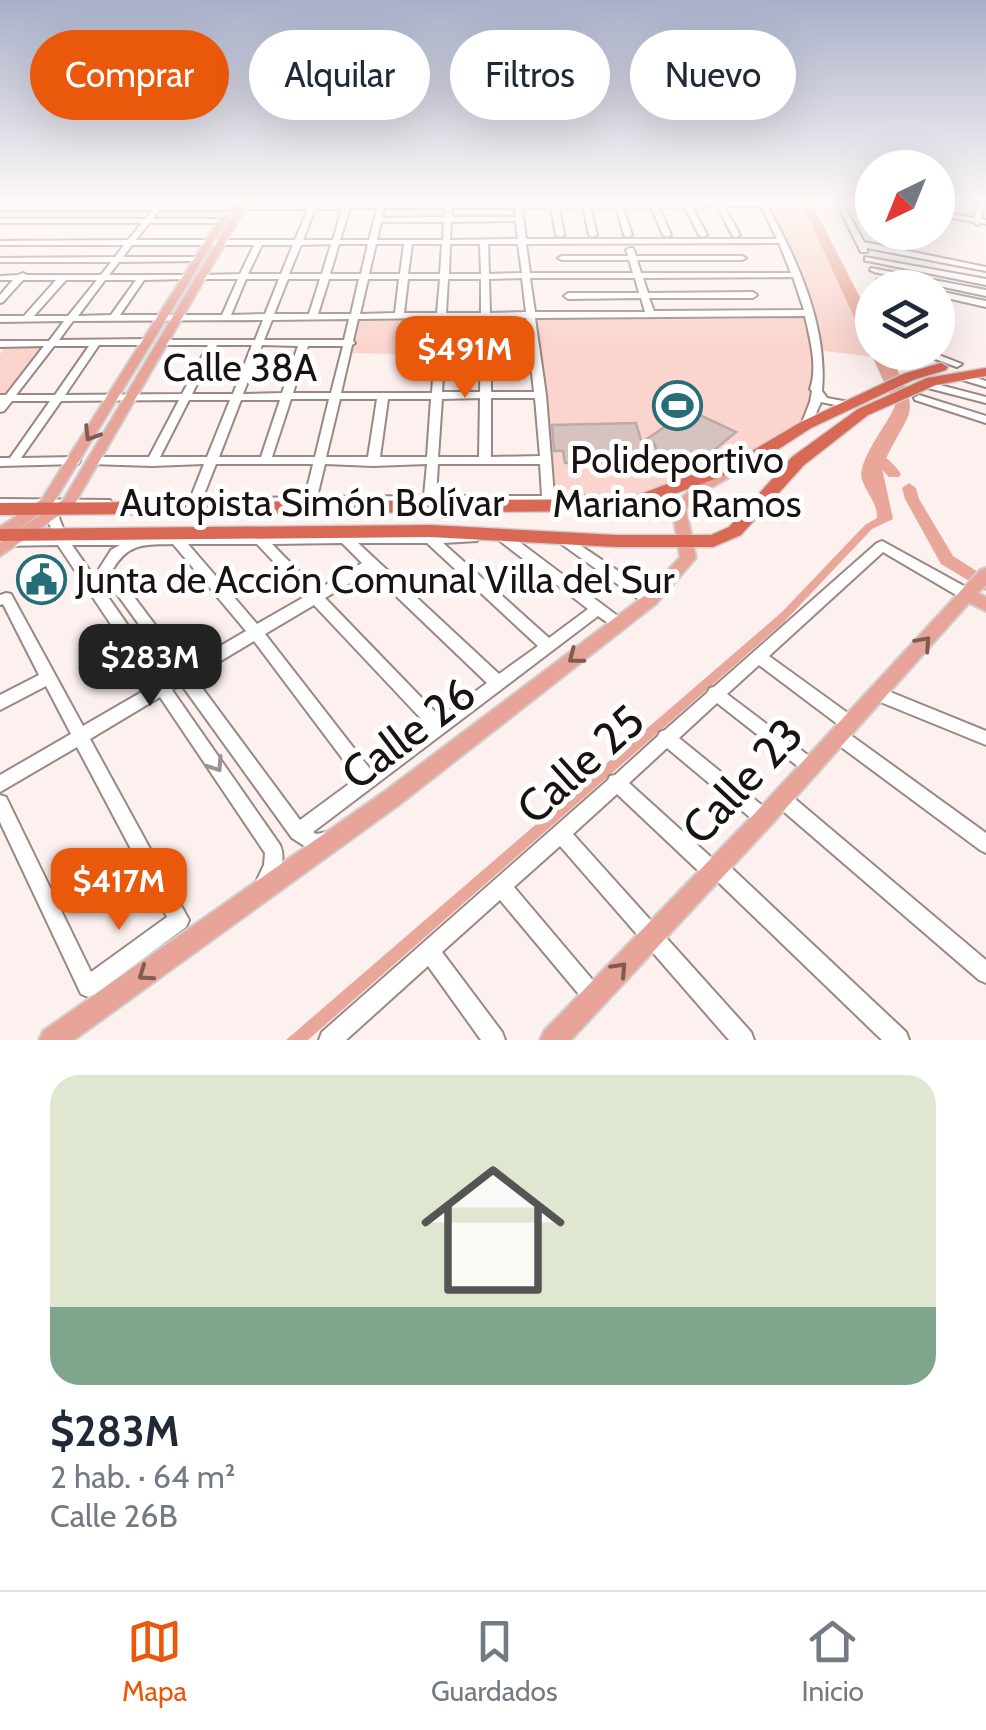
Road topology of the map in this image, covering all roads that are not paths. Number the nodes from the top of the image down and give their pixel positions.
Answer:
1 (47, 251) edge
2 (126, 251) edge
3 (206, 251) edge
4 (210, 251) edge
5 (256, 251) edge
6 (294, 251) edge
7 (332, 251) edge
8 (370, 251) edge
9 (407, 251) edge
10 (445, 251) edge
11 (484, 251) edge
12 (522, 251) edge
13 (561, 251) edge
14 (631, 251) edge
15 (740, 251) edge
16 (785, 251) edge
17 (863, 251) edge
18 (895, 251) edge
19 (562, 258) junction
20 (633, 258) junction
21 (742, 258) junction
22 (934, 258) junction
23 (198, 259) junction
24 (868, 259) junction
25 (0, 260) edge
26 (38, 260) junction
27 (118, 260) junction
28 (986, 268) edge
29 (874, 270) edge
30 (899, 270) edge
31 (930, 270) edge
32 (747, 275) junction
33 (795, 275) junction
34 (325, 276) junction
35 (366, 276) junction
36 (404, 276) junction
37 (443, 276) junction
38 (484, 276) junction
39 (524, 276) junction
40 (565, 276) junction
41 (638, 276) junction
42 (104, 277) junction
43 (142, 277) junction
44 (194, 277) junction
45 (245, 277) junction
46 (284, 277) junction
47 (0, 278) edge
48 (21, 278) junction
49 (63, 278) junction
50 (955, 281) edge
51 (986, 282) edge
52 (955, 286) edge
53 (986, 293) edge
54 (644, 295) junction
55 (753, 295) junction
56 (568, 296) junction
57 (0, 300) edge
58 (955, 303) edge
59 (986, 304) edge
60 (809, 313) junction
61 (650, 314) junction
62 (758, 314) junction
63 (528, 315) junction
64 (572, 315) junction
65 (356, 316) junction
66 (398, 316) junction
67 (439, 316) junction
68 (486, 316) junction
69 (225, 317) junction
70 (270, 317) junction
71 (313, 317) junction
72 (70, 318) junction
73 (114, 318) junction
74 (162, 318) junction
75 (177, 318) junction
76 (0, 319) edge
77 (26, 319) junction
78 (486, 341) junction
79 (147, 342) junction
80 (163, 342) junction
81 (214, 342) junction
82 (259, 342) junction
83 (439, 342) junction
84 (532, 342) junction
85 (96, 343) junction
86 (304, 343) junction
87 (350, 343) junction
88 (0, 344) edge
89 (51, 344) junction
90 (986, 360) edge
91 (955, 369) edge
92 (921, 370) edge
93 (958, 370) junction
94 (986, 372) edge
95 (922, 383) junction
96 (986, 384) edge
97 (816, 389) junction
98 (541, 395) junction
99 (884, 395) junction
100 (383, 396) junction
101 (435, 396) junction
102 (486, 396) junction
103 (332, 397) junction
104 (4, 398) edge
105 (58, 398) junction
106 (113, 398) junction
107 (130, 398) junction
108 (185, 398) junction
109 (236, 398) junction
110 (286, 398) junction
111 (986, 400) edge
112 (850, 404) junction
113 (0, 409) edge
114 (983, 415) edge
115 (806, 425) junction
116 (751, 459) junction
117 (485, 460) junction
118 (546, 460) junction
119 (74, 461) junction
120 (94, 461) junction
121 (430, 461) junction
122 (6, 462) edge
123 (152, 462) junction
124 (265, 462) junction
125 (318, 462) junction
126 (373, 462) junction
127 (210, 463) junction
128 (548, 499) junction
129 (648, 499) junction
130 (430, 500) junction
131 (310, 501) junction
132 (195, 502) junction
133 (0, 506) edge
134 (148, 506) junction
135 (53, 508) junction
136 (220, 536) junction
137 (692, 537) junction
138 (61, 538) junction
139 (430, 538) junction
140 (505, 538) junction
141 (345, 539) junction
142 (8, 540) edge
143 (177, 540) junction
144 (262, 540) junction
145 (566, 540) junction
146 (136, 541) junction
147 (616, 541) junction
148 (371, 564) junction
149 (979, 588) edge
150 (316, 596) junction
151 (3, 599) edge
152 (650, 600) junction
153 (598, 609) junction
154 (618, 624) junction
155 (255, 632) junction
156 (548, 646) junction
157 (756, 656) junction
158 (182, 676) junction
159 (48, 678) junction
160 (498, 683) junction
161 (163, 688) junction
162 (715, 693) junction
163 (878, 694) junction
164 (0, 703) edge
165 (439, 727) junction
166 (844, 730) junction
167 (80, 737) junction
168 (666, 737) junction
169 (986, 738) edge
170 (811, 767) junction
171 (368, 780) junction
172 (616, 782) junction
173 (0, 784) edge
174 (782, 799) junction
175 (0, 804) edge
176 (764, 818) junction
177 (298, 832) junction
178 (560, 833) junction
179 (336, 836) junction
180 (986, 844) edge
181 (715, 869) junction
182 (500, 886) junction
183 (260, 890) junction
184 (651, 936) junction
185 (429, 951) junction
186 (986, 973) edge
187 (594, 997) junction
188 (337, 1038) edge
189 (558, 1038) edge
190 (52, 1040) edge
191 (494, 1040) edge
192 (744, 1040) edge
193 (898, 1040) edge

1 - 26 street
2 - 27 street
3 - 23 main road
4 - 44 main road
5 - 45 street
6 - 46 street
7 - 34 street
8 - 35 street
9 - 36 street
10 - 37 street
11 - 38 street
12 - 39 street
13 - 19 street
14 - 20 street
15 - 21 street
16 - 33 street
17 - 24 street
18 - 22 street
19 - 20 street
19 - 40 street
20 - 21 street
20 - 41 street
21 - 32 street
22 - 28 street
22 - 31 street
23 - 27 street
23 - 44 main road
24 - 29 street
24 - 30 street
25 - 26 street
26 - 27 street
26 - 48 street
27 - 42 street
32 - 33 street
32 - 41 street
32 - 55 street
33 - 60 street
34 - 35 street
34 - 46 street
34 - 71 street
35 - 36 street
35 - 65 street
36 - 37 street
36 - 66 street
37 - 38 street
37 - 67 street
38 - 39 street
38 - 68 street
39 - 40 street
39 - 63 street
40 - 41 street
40 - 56 street
41 - 54 street
42 - 43 street
42 - 49 street
42 - 72 street
43 - 44 street
43 - 73 street
44 - 45 street
44 - 74 main road
44 - 75 main road
45 - 46 street
45 - 69 street
46 - 70 street
47 - 48 street
48 - 49 street
48 - 57 street
49 - 77 street
50 - 51 street
52 - 53 street
54 - 55 street
54 - 56 street
54 - 61 street
55 - 62 street
56 - 64 street
58 - 59 street
60 - 62 street
60 - 97 street
61 - 62 street
61 - 64 street
63 - 64 street
63 - 68 street
63 - 84 street
65 - 66 street
65 - 71 street
65 - 87 street
66 - 67 street
67 - 68 street
67 - 83 street
69 - 70 street
69 - 75 street
70 - 71 street
70 - 82 street
72 - 73 street
72 - 77 street
72 - 89 street
73 - 74 street
74 - 75 street
74 - 79 main road
75 - 80 main road
76 - 77 street
78 - 83 street
78 - 84 street
78 - 102 street
79 - 85 street
79 - 106 main road
80 - 81 street
80 - 107 main road
81 - 82 street
81 - 108 street
82 - 86 street
82 - 109 street
83 - 101 street
84 - 98 street
85 - 89 street
85 - 105 street
86 - 87 street
86 - 110 street
87 - 103 street
88 - 89 street
89 - 104 street
90 - 93 highway, Autopista Simón Bolívar
91 - 93 street
92 - 95 street
93 - 94 highway, Autopista Simón Bolívar
93 - 95 highway, Autopista Simón Bolívar
93 - 95 highway, Autopista Simón Bolívar
93 - 96 street
95 - 99 highway, Autopista Simón Bolívar
95 - 111 street
95 - 114 street
97 - 112 street
97 - 115 street
98 - 102 street, Calle 38A
98 - 118 street
99 - 112 highway, Autopista Simón Bolívar
99 - 137 highway, Autopista Simón Bolívar
100 - 101 street, Calle 38A
100 - 103 street, Calle 38A
100 - 126 street
101 - 102 street, Calle 38A
101 - 121 street
102 - 117 street
103 - 110 street, Calle 38A
103 - 125 street
104 - 105 street, Calle 38A
104 - 113 street
105 - 106 street, Calle 38A
105 - 122 street
106 - 107 street, Calle 38A
106 -> 119 main road
107 - 108 street, Calle 38A
107 - 120 main road
108 - 109 street, Calle 38A
108 - 123 street
109 - 110 street, Calle 38A
109 - 127 street
110 - 124 street
112 - 115 highway, Autopista Simón Bolívar
115 - 116 highway, Autopista Simón Bolívar
116 - 129 highway, Autopista Simón Bolívar
116 - 137 main road, Calle 26
117 - 118 street
117 - 121 street
118 - 128 street
119 - 122 street
119 - 135 main road
120 - 123 street
120 - 135 main road
121 - 126 street
121 - 130 street
123 - 127 street
124 - 125 street
124 - 127 street
125 - 126 street
125 - 131 street
127 - 132 street
128 - 129 street
128 - 130 street
129 - 134 highway, Autopista Simón Bolívar
130 - 131 street
131 - 132 street
132 - 134 street
133 - 135 highway, Autopista Simón Bolívar
134 - 135 highway, Autopista Simón Bolívar
135 - 138 street
135 - 142 main road
135 - 142 main road
136 - 138 highway, Autopista Simón Bolívar
136 - 143 street
136 - 144 street
136 - 147 highway, Autopista Simón Bolívar
137 - 147 highway, Autopista Simón Bolívar
137 - 152 main road, Calle 26
138 - 142 highway, Autopista Simón Bolívar
138 - 146 street
138 - 161 street
139 - 140 street
139 - 141 street
139 - 156 street
140 - 145 street
140 - 153 street
141 - 144 street
141 - 148 street
143 - 146 street
143 - 155 street
144 - 150 street
145 - 147 street
145 - 152 street
146 - 158 street
148 - 150 street
148 - 160 street
149 - 157 street, Calle 25
163 -> 149 main road, Calle 23
150 - 155 street
150 - 165 street
151 - 159 street
152 - 154 main road, Calle 26
153 - 154 street
153 - 156 street, Calle 26
154 -> 179 main road, Calle 26
155 - 158 street
155 - 171 street
156 - 160 street, Calle 26
157 - 162 street, Calle 25
157 - 166 street
158 - 161 street
158 - 177 street
159 - 164 street
159 - 167 street
160 - 165 street, Calle 26
161 - 167 street
161 -> 183 street
162 - 168 street, Calle 25
162 - 170 street
163 - 166 main road, Calle 23
163 - 169 street
165 - 171 street, Calle 26
166 - 170 main road, Calle 23
166 - 180 street
167 - 173 street
167 - 175 street
168 - 172 street, Calle 25
168 - 176 street
170 - 174 main road, Calle 23
171 - 177 street, Calle 26
172 - 178 street, Calle 25
172 - 181 street
174 - 176 main road, Calle 23
174 - 186 street
176 - 181 main road, Calle 23
177 - 179 street
178 - 182 street, Calle 25
178 - 184 street
179 - 183 main road, Calle 26
181 - 184 main road, Calle 23
181 - 193 street
182 - 185 street, Calle 25
182 - 187 street
183 -> 190 main road, Calle 26
187 -> 184 main road, Calle 23
184 - 192 street
185 - 188 street, Calle 25
185 - 191 street
187 - 189 main road, Calle 23

